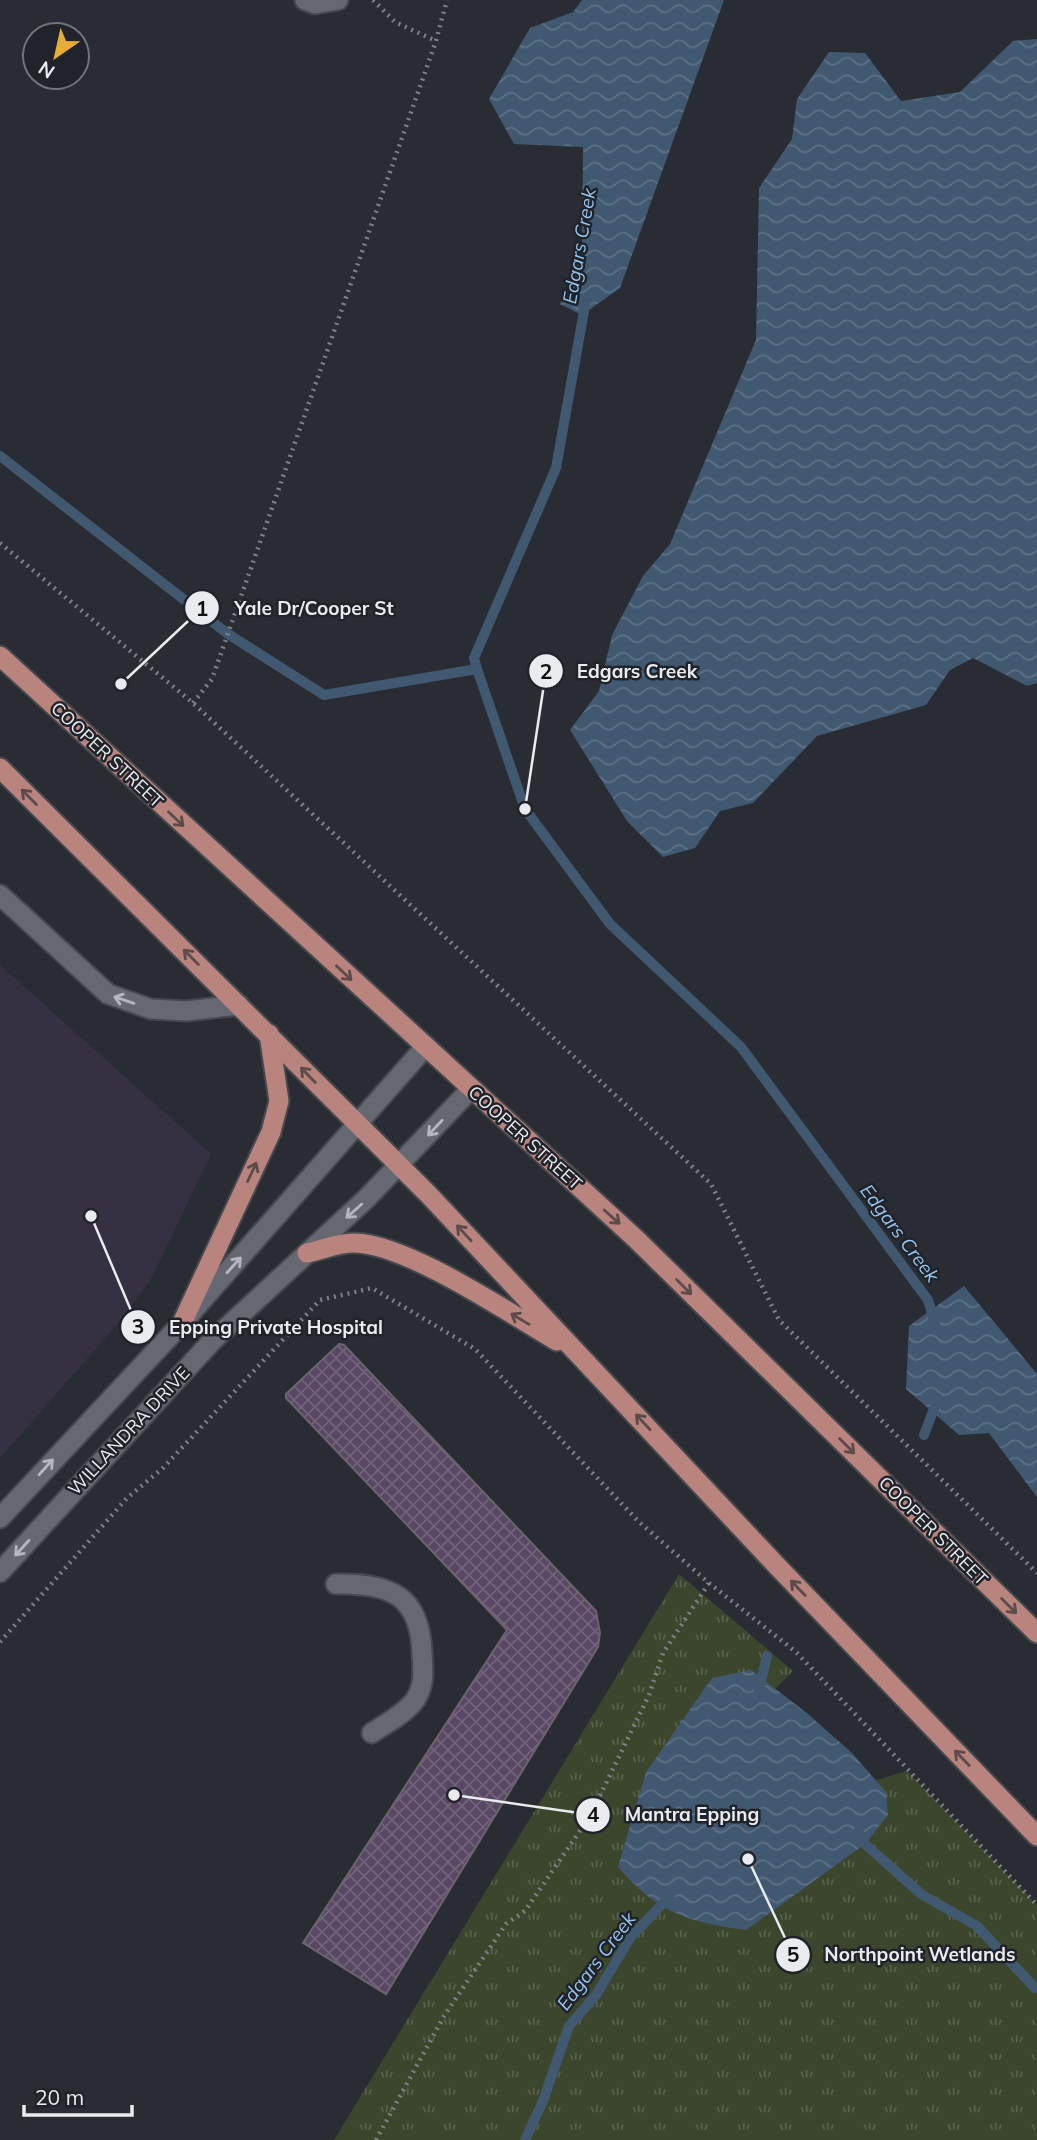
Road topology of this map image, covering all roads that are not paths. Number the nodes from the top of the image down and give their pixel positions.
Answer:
1 (305, 0) edge
2 (338, 0) edge
3 (0, 656) edge
4 (0, 768) edge
5 (0, 895) edge
6 (239, 1005) junction
7 (269, 1034) junction
8 (426, 1046) junction
9 (471, 1089) junction
10 (355, 1125) junction
11 (399, 1167) junction
12 (307, 1253) junction
13 (182, 1323) junction
14 (579, 1354) junction
15 (0, 1518) edge
16 (0, 1572) edge
17 (336, 1584) dead end
18 (1037, 1633) edge
19 (372, 1733) dead end
20 (1037, 1836) edge

1 - 2 street
3 -> 8 main road, COOPER STREET
6 -> 4 main road
6 -> 5 street
6 - 7 main road
10 -> 7 main road
13 -> 7 main road
8 - 9 main road, COOPER STREET
8 - 10 street, WILLANDRA DRIVE
9 -> 11 street, WILLANDRA DRIVE
9 -> 18 main road, COOPER STREET
10 - 11 main road
13 -> 10 street, WILLANDRA DRIVE
11 -> 12 street, WILLANDRA DRIVE
14 -> 11 main road
14 -> 12 main road
12 -> 16 street, WILLANDRA DRIVE
15 -> 13 street, WILLANDRA DRIVE
20 -> 14 main road
17 - 19 street

